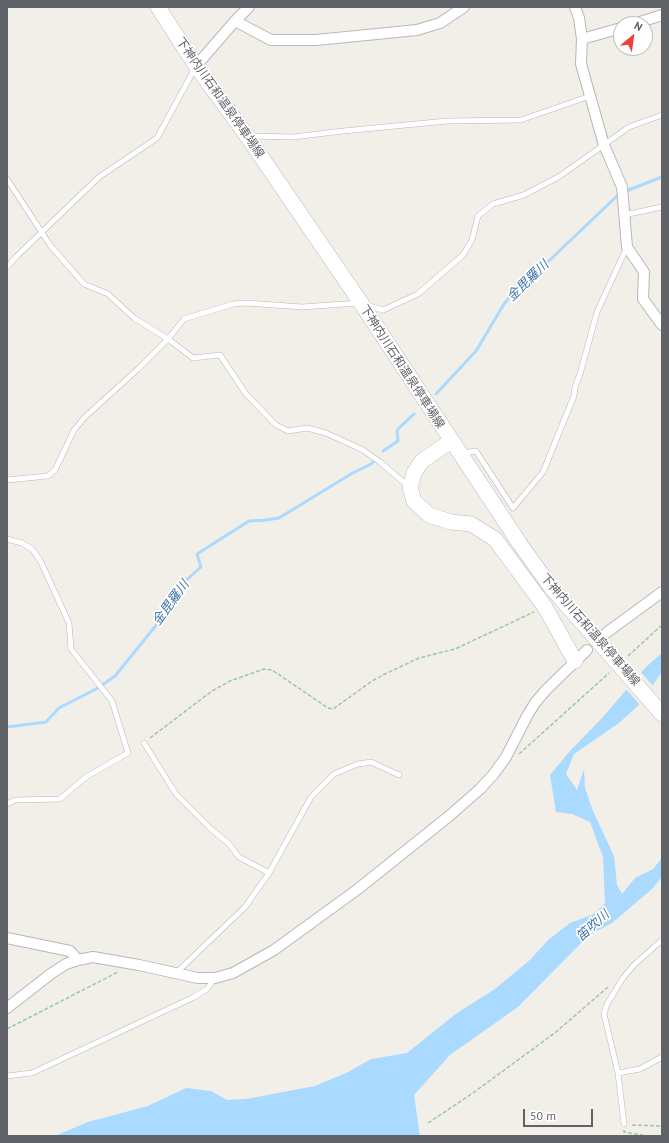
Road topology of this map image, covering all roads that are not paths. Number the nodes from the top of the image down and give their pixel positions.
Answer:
1 (158, 7) edge
2 (249, 7) edge
3 (464, 7) edge
4 (575, 7) edge
5 (235, 21) junction
6 (613, 30) edge
7 (582, 40) junction
8 (196, 66) junction
9 (590, 96) junction
10 (662, 115) edge
11 (247, 136) junction
12 (604, 146) junction
13 (7, 179) edge
14 (662, 207) edge
15 (624, 216) junction
16 (42, 233) junction
17 (627, 247) junction
18 (7, 268) edge
19 (360, 303) junction
20 (662, 325) edge
21 (168, 339) junction
22 (455, 447) junction
23 (7, 480) edge
24 (410, 488) junction
25 (7, 539) edge
26 (662, 592) edge
27 (606, 633) dead end
28 (587, 650) dead end
29 (575, 661) junction
30 (662, 714) edge
31 (144, 744) road end
32 (399, 775) dead end
33 (7, 804) edge
34 (269, 874) junction
35 (7, 938) edge
36 (662, 940) edge
37 (78, 960) junction
38 (175, 974) junction
39 (216, 978) junction
40 (7, 1008) edge
41 (662, 1056) edge
42 (618, 1073) junction
43 (7, 1076) edge
44 (624, 1124) road end

1 - 8 main road, 下神内川石和温泉停車場線
2 - 5 street
3 - 5 street
4 - 7 street
5 - 8 street
6 - 7 street
7 - 9 street
8 - 11 main road, 下神内川石和温泉停車場線
8 - 16 lane
9 - 11 lane
9 - 12 street
10 - 12 lane
11 - 19 main road, 下神内川石和温泉停車場線
12 - 15 street
12 - 19 lane
13 - 16 lane
14 - 15 lane
15 - 17 street
16 - 18 lane
16 - 21 lane
17 - 20 street
17 - 22 lane
19 - 21 lane
19 - 22 main road, 下神内川石和温泉停車場線
21 - 23 lane
21 - 24 lane
22 - 24 main road
22 - 30 main road, 下神内川石和温泉停車場線
24 - 29 main road
25 - 33 lane
26 - 27 street
28 - 29 street
29 - 39 street
31 - 34 lane
32 - 34 lane
34 - 38 lane
35 - 37 street
36 - 42 lane
37 - 38 street
37 - 40 street
38 - 39 street
39 - 43 lane
41 - 42 lane
42 - 44 lane

